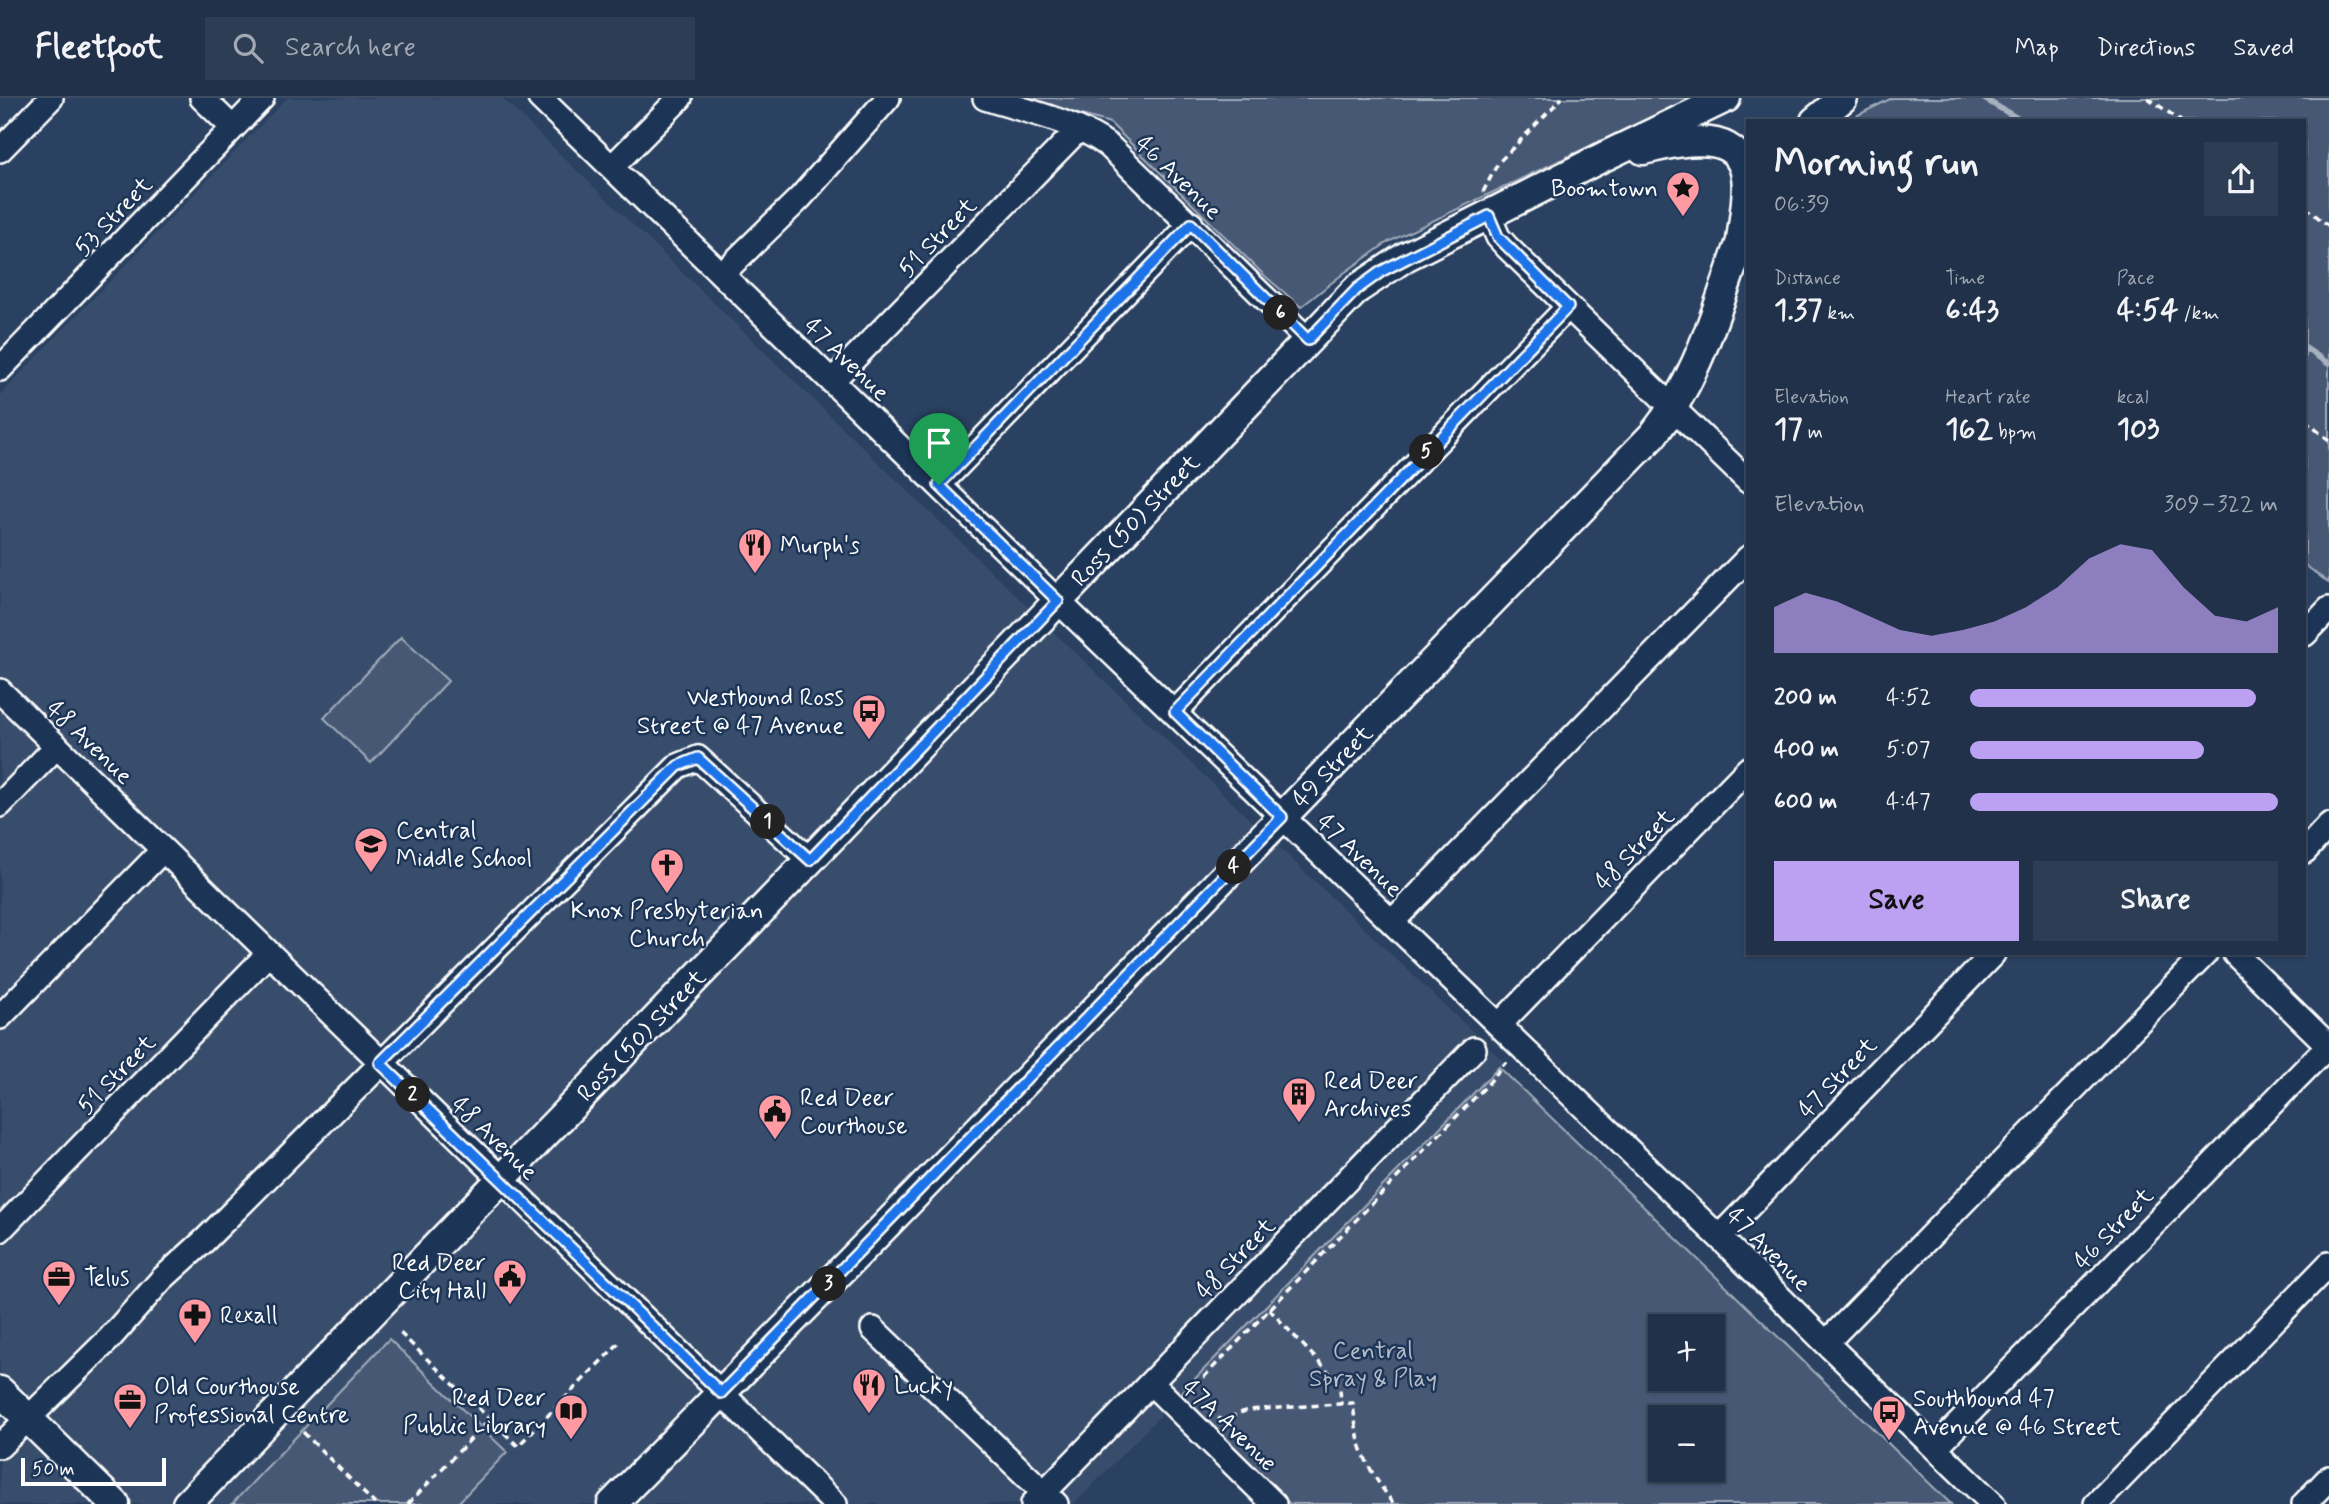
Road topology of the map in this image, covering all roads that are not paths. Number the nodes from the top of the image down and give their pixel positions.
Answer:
1 (51, 98) edge
2 (202, 98) edge
3 (262, 98) edge
4 (540, 98) edge
5 (680, 98) edge
6 (888, 98) edge
7 (985, 98) edge
8 (1726, 98) edge
9 (1843, 98) edge
10 (1817, 119) edge
11 (233, 128) junction
12 (1079, 129) junction
13 (0, 150) edge
14 (1599, 159) junction
15 (612, 167) junction
16 (1486, 204) junction
17 (1191, 224) junction
18 (1744, 233) edge
19 (722, 274) junction
20 (1568, 307) junction
21 (1308, 340) junction
22 (0, 369) edge
23 (832, 381) junction
24 (1672, 409) junction
25 (1746, 479) edge
26 (939, 485) junction
27 (1746, 560) edge
28 (1058, 601) junction
29 (2329, 609) edge
30 (2306, 633) edge
31 (0, 691) edge
32 (1175, 712) junction
33 (57, 746) junction
34 (1746, 771) edge
35 (0, 805) edge
36 (1282, 817) junction
37 (2329, 825) edge
38 (163, 850) junction
39 (2306, 850) edge
40 (810, 860) junction
41 (1392, 922) junction
42 (268, 954) junction
43 (1992, 955) edge
44 (2204, 955) edge
45 (2236, 955) edge
46 (0, 1017) edge
47 (1499, 1024) junction
48 (2329, 1046) edge
49 (1474, 1049) dead end
50 (380, 1063) junction
51 (500, 1180) junction
52 (0, 1230) edge
53 (1719, 1237) junction
54 (2329, 1264) edge
55 (873, 1329) dead end
56 (1826, 1343) junction
57 (1150, 1384) junction
58 (0, 1391) edge
59 (721, 1393) junction
60 (29, 1419) junction
61 (0, 1446) edge
62 (1935, 1448) junction
63 (2329, 1478) edge
64 (1045, 1500) edge
65 (115, 1504) edge
66 (187, 1504) edge
67 (612, 1504) edge
68 (835, 1504) edge
69 (1273, 1504) edge
70 (1993, 1504) edge
71 (2096, 1504) edge
72 (2304, 1504) edge

1 - 13 street
2 - 11 street
3 - 11 street, 53 Street
4 - 15 street, 47 Avenue
5 - 15 street
6 - 19 street
7 - 12 street, 46 Avenue
8 - 14 main road, Ross (50) Street
9 - 10 main road
11 - 22 street, 53 Street
12 - 17 street, 46 Avenue
12 - 23 street, 51 Street
14 - 16 main road, Ross (50) Street
14 - 18 main road, 49 Street
15 - 19 street, 47 Avenue
16 - 20 street
16 - 21 main road, Ross (50) Street
17 - 21 street, 46 Avenue
17 - 26 street
18 - 24 main road, 49 Street
19 - 23 street, 47 Avenue
20 - 24 street
20 - 32 street
21 - 28 main road, Ross (50) Street
23 - 26 street, 47 Avenue
24 - 25 street
24 - 36 main road, 49 Street
26 - 28 street, 47 Avenue
27 - 41 street
28 - 32 street, 47 Avenue
28 - 40 main road, Ross (50) Street
29 - 30 street
31 - 33 street, 48 Avenue
32 - 36 street, 47 Avenue
33 - 35 street
33 - 38 street, 48 Avenue
34 - 47 street, 48 Street
36 - 41 street, 47 Avenue
36 - 59 main road, 49 Street
37 - 39 street
38 - 42 street, 48 Avenue
38 - 46 street
40 - 50 street
40 - 51 main road, Ross (50) Street
41 - 47 street, 47 Avenue
42 - 50 street, 48 Avenue
42 - 52 street, 51 Street
43 - 53 street, 47 Street
44 - 56 street
45 - 48 street
47 - 53 street, 47 Avenue
48 - 62 street, 46 Street
49 - 57 street, 48 Street
50 - 51 street, 48 Avenue
50 - 60 street
51 - 59 street, 48 Avenue
51 - 66 main road, Ross (50) Street
53 - 56 street, 47 Avenue
54 - 71 street
55 - 64 street
56 - 62 street, 47 Avenue
57 - 64 street, 48 Street
57 - 69 street, 47A Avenue
58 - 60 main road
59 - 67 main road, 49 Street
59 - 68 street, 48 Avenue
60 - 61 street
60 - 65 main road
62 - 70 street, 47 Avenue
63 - 72 street

